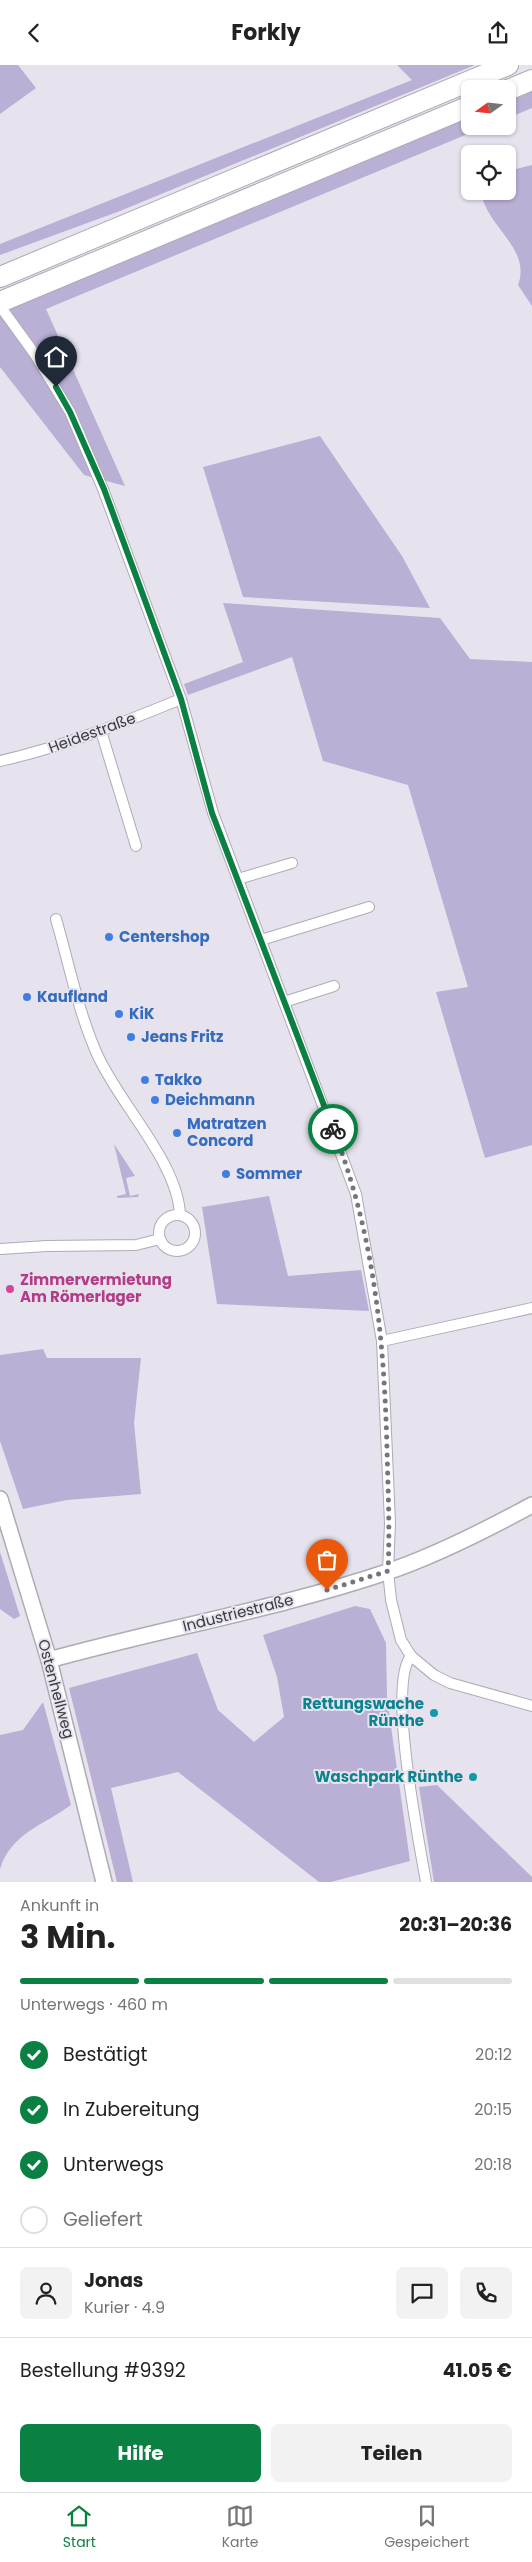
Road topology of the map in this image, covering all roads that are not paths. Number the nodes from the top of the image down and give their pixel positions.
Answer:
1 (508, 65) edge
2 (532, 80) edge
3 (516, 87) edge
4 (461, 110) edge
5 (0, 277) edge
6 (0, 302) edge
7 (0, 306) edge
8 (181, 699) junction
9 (101, 731) junction
10 (1, 758) edge
11 (136, 846) dead end
12 (292, 863) dead end
13 (238, 879) junction
14 (369, 907) dead end
15 (56, 919) dead end
16 (261, 940) junction
17 (334, 986) dead end
18 (284, 1002) junction
19 (180, 1215) junction
20 (160, 1239) junction
21 (0, 1249) edge
22 (532, 1307) edge
23 (382, 1341) junction
24 (0, 1499) edge
25 (532, 1505) edge
26 (388, 1571) junction
27 (411, 1656) junction
28 (49, 1661) junction
29 (532, 1706) edge
30 (104, 1882) edge
31 (426, 1882) edge

1 - 5 highway
2 - 3 highway
4 - 6 highway
7 - 8 street
8 - 9 street, Heidestraße
8 - 13 street
9 - 10 street, Heidestraße
9 - 11 street
12 - 13 street
13 - 16 street
14 - 16 street
15 - 19 street
16 - 18 street
17 - 18 street
18 - 23 street
19 - 20 street
19 - 20 street
20 - 21 street
22 - 23 street
23 - 26 street
24 - 28 street, Ostenhellweg
25 - 26 street, Industriestraße
26 - 27 street
26 - 28 street, Industriestraße
27 - 29 street
27 - 31 street
28 - 30 street, Ostenhellweg

